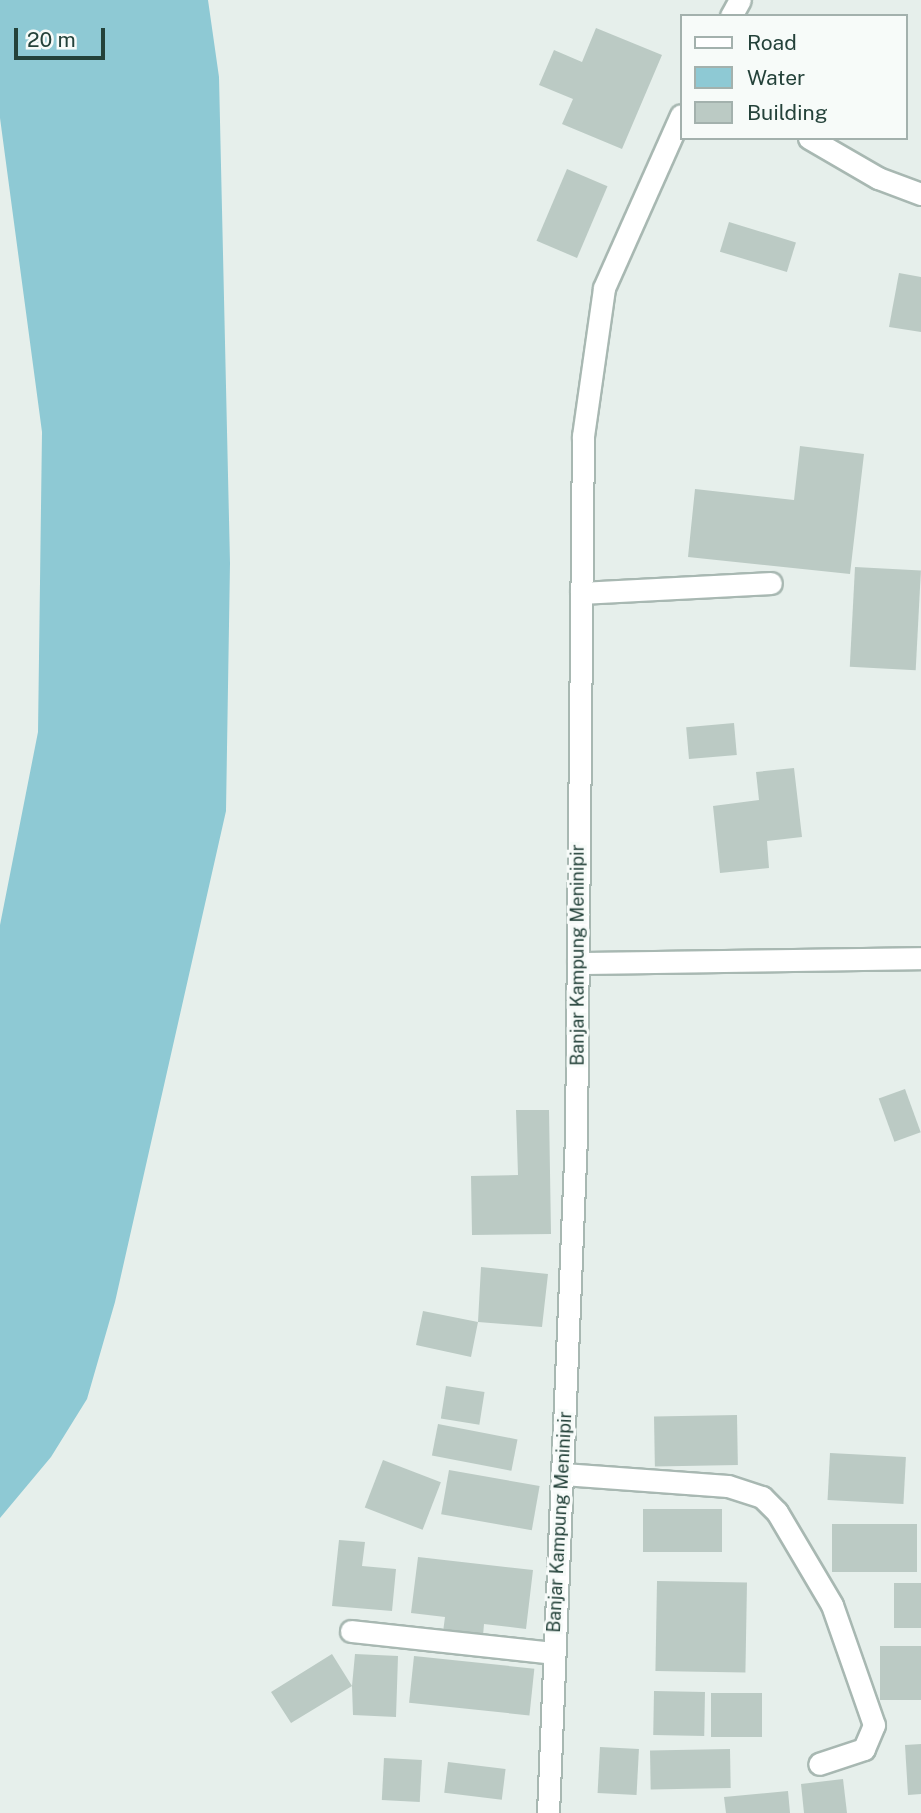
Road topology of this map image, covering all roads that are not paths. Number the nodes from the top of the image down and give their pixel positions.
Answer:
1 (680, 117) edge
2 (812, 140) edge
3 (921, 194) edge
4 (771, 583) dead end
5 (581, 593) junction
6 (921, 958) edge
7 (578, 963) junction
8 (563, 1474) junction
9 (351, 1631) dead end
10 (554, 1653) junction
11 (819, 1764) dead end
12 (548, 1813) edge

1 - 5 street, Banjar Kampung Meninipir
2 - 3 street
4 - 5 street
5 - 7 street, Banjar Kampung Meninipir
6 - 7 street
7 - 8 street, Banjar Kampung Meninipir
8 - 10 street, Banjar Kampung Meninipir
8 - 11 street
9 - 10 street
10 - 12 street, Banjar Kampung Meninipir

